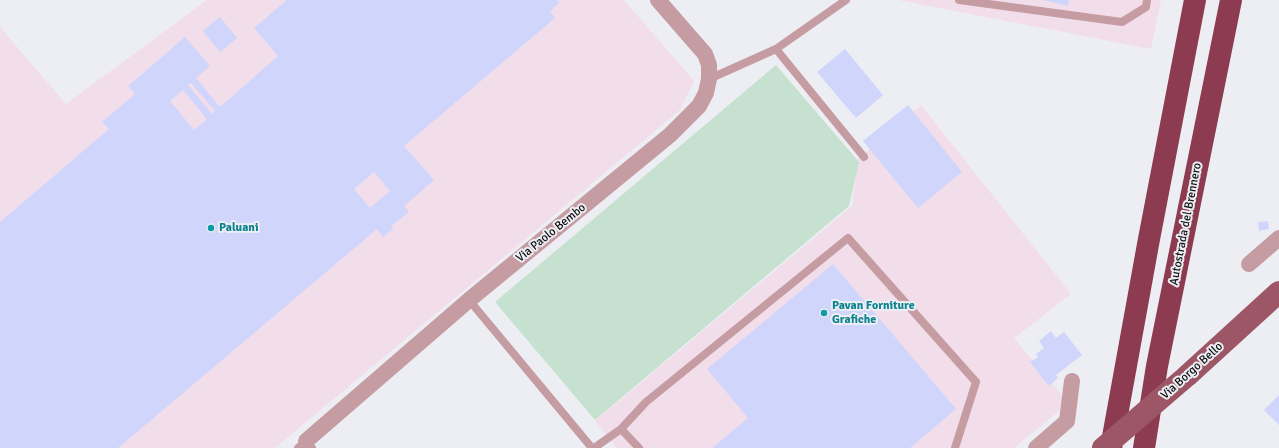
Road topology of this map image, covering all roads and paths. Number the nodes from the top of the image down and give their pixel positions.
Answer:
1 (658, 0) edge
2 (846, 0) edge
3 (960, 0) edge
4 (1147, 0) edge
5 (1195, 0) edge
6 (1231, 0) edge
7 (776, 49) junction
8 (709, 79) junction
9 (864, 157) dead end
10 (1279, 238) edge
11 (1249, 264) dead end
12 (1279, 292) edge
13 (469, 300) junction
14 (1072, 381) dead end
15 (621, 429) junction
16 (305, 446) edge
17 (593, 448) edge
18 (639, 448) edge
19 (955, 448) edge
20 (1036, 448) edge
21 (1104, 448) edge
22 (1111, 448) edge
23 (1144, 448) edge

1 - 8 street, Via Paolo Bembo
2 - 7 lane
3 - 4 lane
5 - 22 highway
6 - 23 highway, Autostrada del Brennero
7 - 8 lane
7 - 9 lane
8 - 13 street, Via Paolo Bembo
10 - 11 street
12 - 21 main road, Via Borgo Bello, bridge
13 - 16 street, Via Paolo Bembo
13 - 17 lane
14 - 20 street
15 - 17 lane
15 - 18 lane
15 - 19 lane

